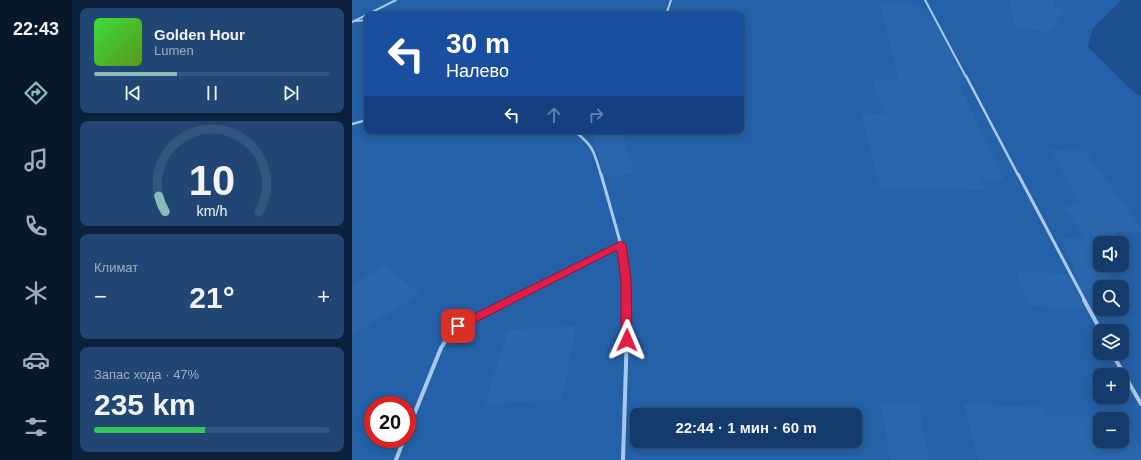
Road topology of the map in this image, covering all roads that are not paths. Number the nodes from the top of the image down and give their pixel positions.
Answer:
1 (396, 0) edge
2 (671, 0) edge
3 (926, 0) edge
4 (372, 12) edge
5 (667, 12) edge
6 (364, 16) edge
7 (364, 20) edge
8 (352, 22) edge
9 (364, 121) edge
10 (352, 124) edge
11 (578, 134) edge
12 (621, 244) junction
13 (1097, 324) edge
14 (1116, 360) edge
15 (1141, 404) edge
16 (416, 410) edge
17 (401, 448) edge
18 (396, 460) edge
19 (623, 460) edge

1 - 4 lane
2 - 5 lane
3 - 13 lane
6 - 8 lane
7 - 8 lane
9 - 10 lane
11 - 12 lane
12 - 16 lane
12 - 19 lane
14 - 15 lane
17 - 18 lane

